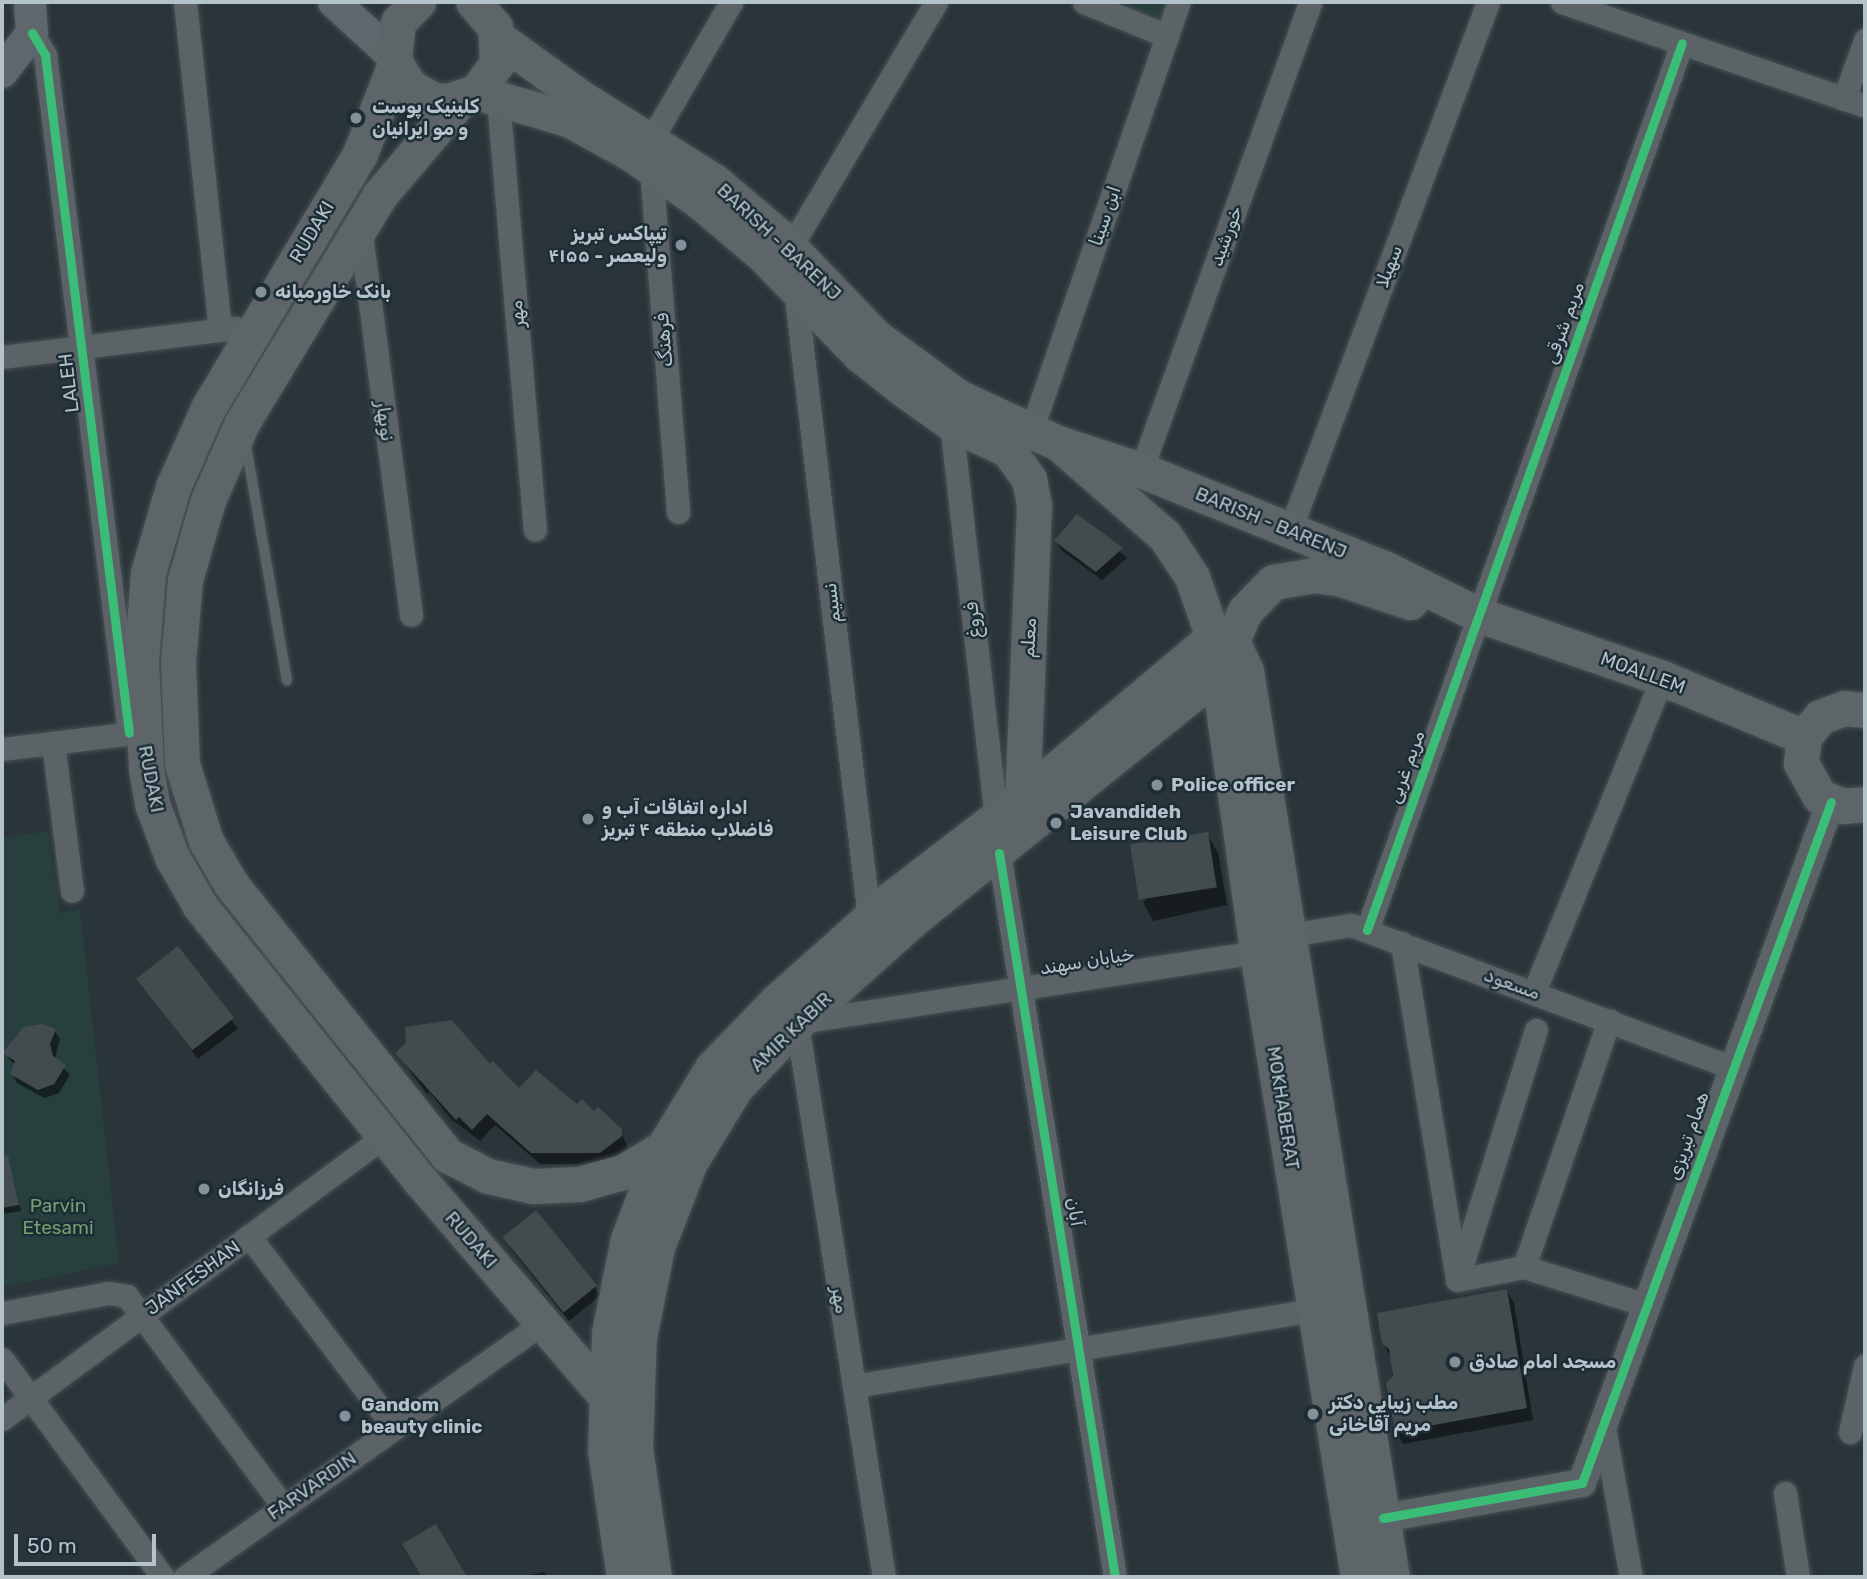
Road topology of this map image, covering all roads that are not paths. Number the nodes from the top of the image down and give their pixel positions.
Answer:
1 (30, 2) edge
2 (185, 2) edge
3 (334, 2) edge
4 (418, 2) edge
5 (731, 2) edge
6 (936, 2) edge
7 (1084, 2) edge
8 (1179, 2) edge
9 (1310, 2) edge
10 (1488, 2) edge
11 (1562, 2) edge
12 (489, 15) edge
13 (32, 33) junction
14 (1167, 36) junction
15 (1865, 40) edge
16 (1682, 43) junction
17 (394, 60) junction
18 (2, 72) edge
19 (478, 97) junction
20 (1855, 102) edge
21 (651, 153) junction
22 (360, 227) junction
23 (790, 248) junction
24 (795, 288) junction
25 (255, 325) junction
26 (220, 330) junction
27 (82, 347) junction
28 (2, 357) edge
29 (242, 423) junction
30 (951, 423) junction
31 (196, 436) junction
32 (1045, 437) junction
33 (228, 455) junction
34 (1141, 470) junction
35 (678, 512) dead end
36 (535, 529) dead end
37 (1290, 530) junction
38 (411, 615) dead end
39 (1479, 615) junction
40 (1221, 651) junction
41 (1662, 678) junction
42 (287, 680) dead end
43 (1865, 710) edge
44 (136, 732) junction
45 (1804, 737) junction
46 (53, 743) junction
47 (2, 749) edge
48 (182, 764) junction
49 (146, 769) junction
50 (1831, 802) junction
51 (1865, 804) edge
52 (1019, 813) junction
53 (999, 853) junction
54 (72, 891) dead end
55 (869, 918) junction
56 (1367, 930) junction
57 (1289, 935) junction
58 (1402, 943) junction
59 (1257, 952) junction
60 (1021, 988) junction
61 (1534, 992) junction
62 (787, 1012) junction
63 (1609, 1020) junction
64 (1536, 1030) dead end
65 (1731, 1067) junction
66 (384, 1136) junction
67 (663, 1148) junction
68 (1317, 1213) junction
69 (249, 1236) junction
70 (1524, 1267) junction
71 (1457, 1280) junction
72 (1647, 1305) junction
73 (1315, 1310) junction
74 (2, 1313) edge
75 (143, 1315) junction
76 (542, 1323) junction
77 (1079, 1350) junction
78 (2, 1359) edge
79 (1865, 1366) edge
80 (854, 1386) junction
81 (30, 1397) junction
82 (607, 1398) junction
83 (2, 1419) edge
84 (1603, 1422) junction
85 (394, 1427) junction
86 (1850, 1432) dead end
87 (1785, 1493) dead end
88 (283, 1506) junction
89 (1383, 1518) junction
90 (163, 1577) edge
91 (185, 1577) edge
92 (624, 1577) edge
93 (654, 1577) edge
94 (884, 1577) edge
95 (1115, 1577) edge
96 (1358, 1577) edge
97 (1392, 1577) edge
98 (1630, 1577) edge
99 (1798, 1577) edge

1 - 13 main road
2 - 26 street
3 - 17 main road
4 - 17 main road, RUDAKI
5 - 21 street
6 - 23 street
7 - 14 street
8 - 14 street, ابن سینا
9 - 34 street, خورشید
10 - 37 street, سهیلا
11 - 16 street
12 - 19 main road, RUDAKI
12 - 21 main road, BARISH - BARENJ
13 - 18 main road
13 - 27 street, LALEH
14 - 32 street, ابن سینا
15 - 20 street
16 - 20 street
16 - 39 street, مریم شرقی
17 - 19 main road, BARISH - BARENJ
17 - 25 main road, RUDAKI
19 - 21 main road, BARISH - BARENJ
19 - 22 main road, RUDAKI
19 - 36 street, مهر
21 - 23 main road, BARISH - BARENJ
21 - 24 main road, BARISH - BARENJ
21 - 35 street, فرهنگ
22 - 29 main road, RUDAKI
22 - 38 street, نوبهار
23 - 32 main road, BARISH - BARENJ
24 - 30 main road, BARISH - BARENJ
24 - 55 street, نسیم
25 - 26 street
25 - 31 main road, RUDAKI
26 - 27 street
27 - 28 street
27 - 44 street, LALEH
29 - 33 main road, RUDAKI
29 - 42 lane
30 - 52 street, فروغ
30 - 52 main road, معلم
31 - 33 main road
31 - 44 main road, RUDAKI
32 - 34 main road, BARISH - BARENJ
32 - 40 main road, BARISH - BARENJ
33 - 48 main road, RUDAKI
34 - 37 main road, BARISH - BARENJ
37 - 39 main road, BARISH - BARENJ
39 - 40 main road
39 - 41 main road, MOALLEM
39 - 56 street, مریم غربی
40 - 52 main road
40 - 57 main road, MOKHABERAT
40 - 59 main road, MOKHABERAT
41 - 45 main road, MOALLEM
41 - 61 street
43 - 45 main road
44 - 46 street
44 - 49 main road, RUDAKI
45 - 50 main road
46 - 47 street
46 - 54 street
48 - 49 main road
48 - 67 main road, RUDAKI
49 - 66 main road, RUDAKI
50 - 51 main road
50 - 65 street, همام تبریزی
52 - 53 main road, AMIR KABIR
52 - 55 main road, AMIR KABIR
53 - 60 street, آبان
53 - 62 main road, AMIR KABIR
55 - 62 main road, AMIR KABIR
56 - 57 street, مسعود
56 - 58 street, مسعود
57 - 68 main road, MOKHABERAT
58 - 61 street, مسعود
58 - 71 street
59 - 60 street, خیابان سهند
59 - 68 main road, MOKHABERAT
60 - 62 street, خیابان سهند
60 - 77 street, آبان
61 - 63 street, مسعود
62 - 67 main road, AMIR KABIR
62 - 80 street, مهر
62 - 93 main road, AMIR KABIR
63 - 65 street, مسعود
63 - 70 street
64 - 71 street
65 - 72 street, همام تبریزی
66 - 69 street, JANFESHAN
66 - 76 main road, RUDAKI
67 - 82 main road, AMIR KABIR
68 - 73 main road, MOKHABERAT
68 - 89 main road, MOKHABERAT
69 - 75 street, JANFESHAN
69 - 85 street
70 - 71 street
70 - 72 street
72 - 84 street, همام تبریزی
73 - 77 street
73 - 96 main road, MOKHABERAT
74 - 75 street
75 - 81 street, JANFESHAN
75 - 88 street
76 - 82 main road, RUDAKI
76 - 85 street, FARVARDIN
77 - 80 street
77 - 95 street, آبان
78 - 81 street
79 - 86 street
80 - 94 street, مهر
81 - 83 street, JANFESHAN
81 - 90 street
82 - 92 main road, AMIR KABIR
84 - 89 street, همام تبریزی
84 - 98 street
85 - 88 street, FARVARDIN
87 - 99 street
88 - 91 street, FARVARDIN
89 - 97 main road, MOKHABERAT

